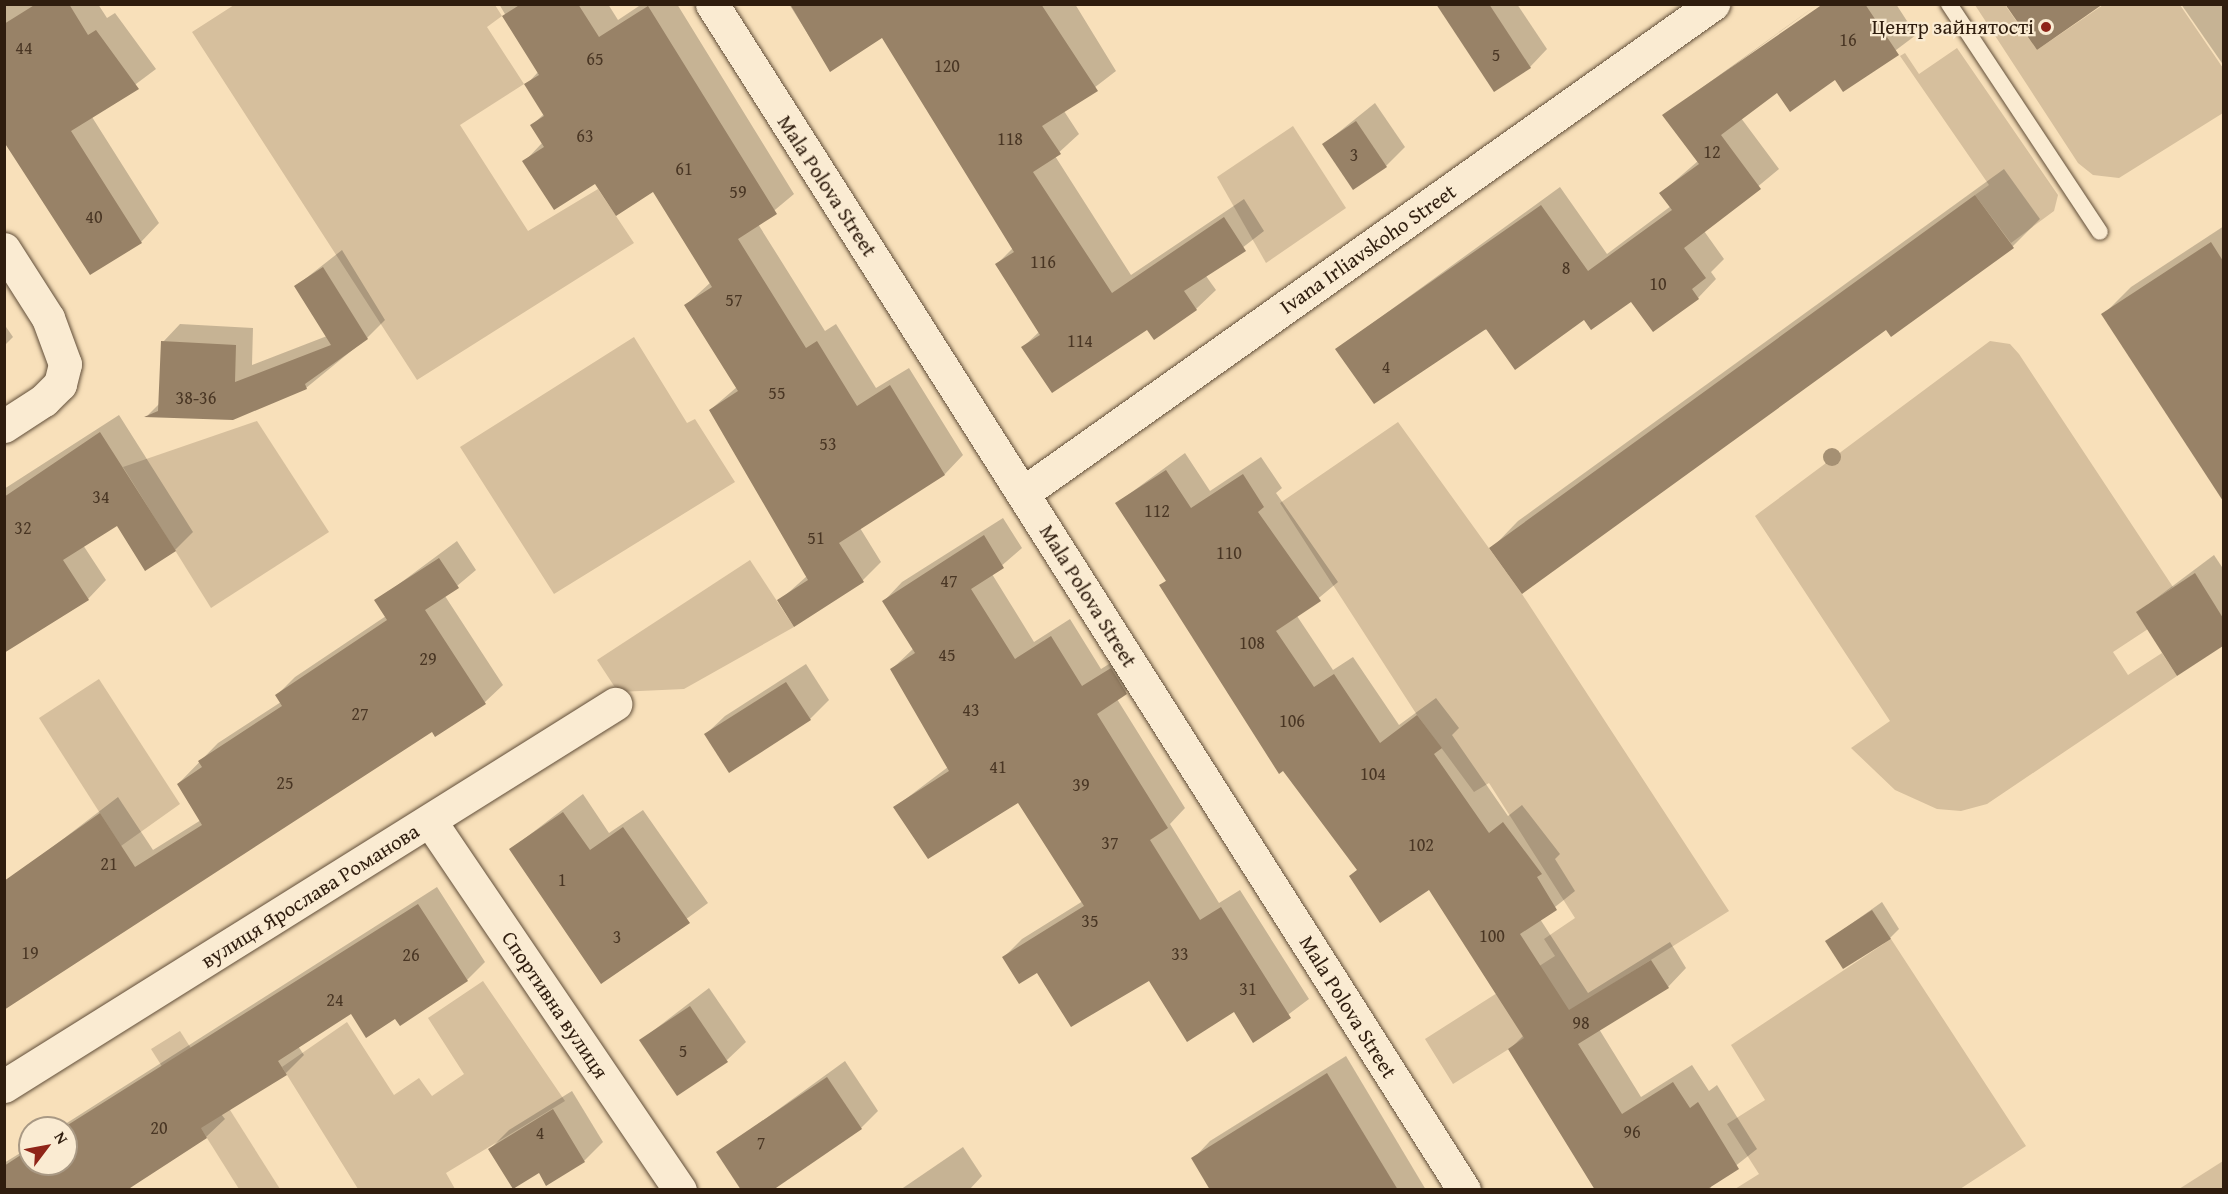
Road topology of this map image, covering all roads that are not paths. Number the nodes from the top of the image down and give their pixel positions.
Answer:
1 (711, 4) edge
2 (1713, 4) edge
3 (1949, 4) edge
4 (2100, 232) dead end
5 (4, 249) edge
6 (4, 426) edge
7 (1023, 493) junction
8 (615, 704) dead end
9 (430, 821) junction
10 (4, 1086) edge
11 (680, 1190) edge
12 (1464, 1190) edge

1 - 7 street, Mala Polova Street
2 - 7 street, Ivana Irliavskoho Street
3 - 4 lane
5 - 6 street
7 - 12 street, Mala Polova Street
8 - 9 street, вулиця Ярослава Романова
9 - 10 street, вулиця Ярослава Романова
9 - 11 street, Спортивна вулиця

